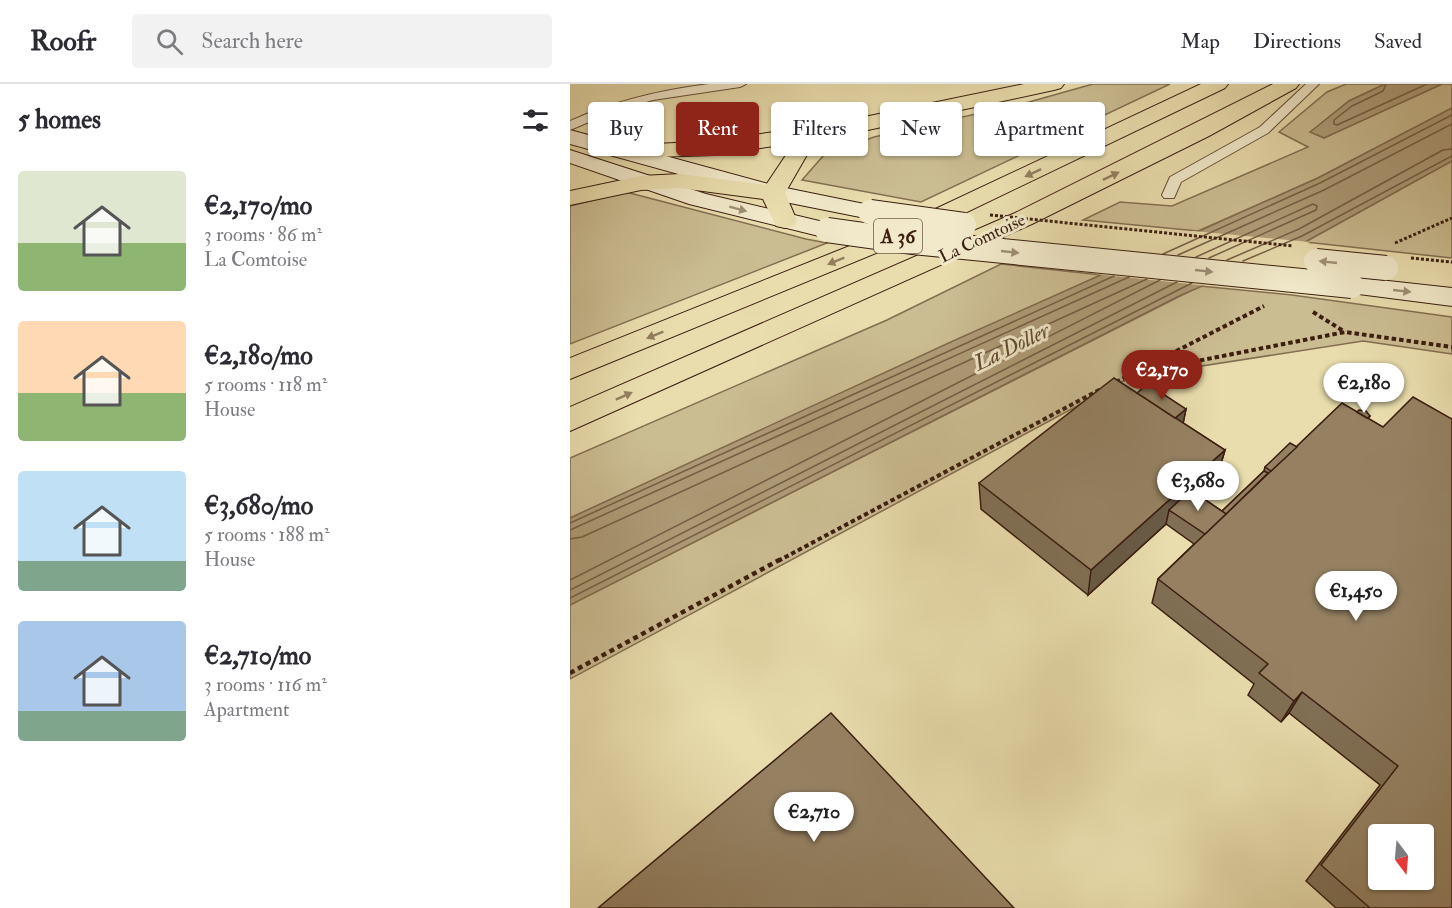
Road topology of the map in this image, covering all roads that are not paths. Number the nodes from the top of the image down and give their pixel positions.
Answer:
1 (740, 84) edge
2 (1054, 84) edge
3 (1218, 84) edge
4 (1289, 84) edge
5 (1312, 84) edge
6 (1249, 106) junction
7 (868, 123) edge
8 (570, 126) edge
9 (570, 137) edge
10 (771, 139) edge
11 (588, 142) edge
12 (664, 150) edge
13 (570, 156) edge
14 (641, 156) edge
15 (795, 156) edge
16 (640, 183) junction
17 (772, 193) junction
18 (1169, 195) dead end
19 (570, 198) edge
20 (785, 221) junction
21 (1452, 275) edge
22 (1452, 297) edge
23 (570, 369) edge
24 (570, 420) edge

1 - 8 lane
2 - 7 highway
3 -> 23 highway, La Comtoise / A 36
4 - 6 highway, La Comtoise / A 36
5 - 6 highway
5 - 18 lane
24 -> 6 highway, La Comtoise / A 36
9 - 11 main road
10 - 12 highway
13 - 16 main road
14 - 17 main road
15 - 17 highway
16 - 17 highway
16 - 19 highway
16 -> 20 main road
17 - 20 highway
21 -> 17 main road, bridge
20 -> 22 main road, bridge

